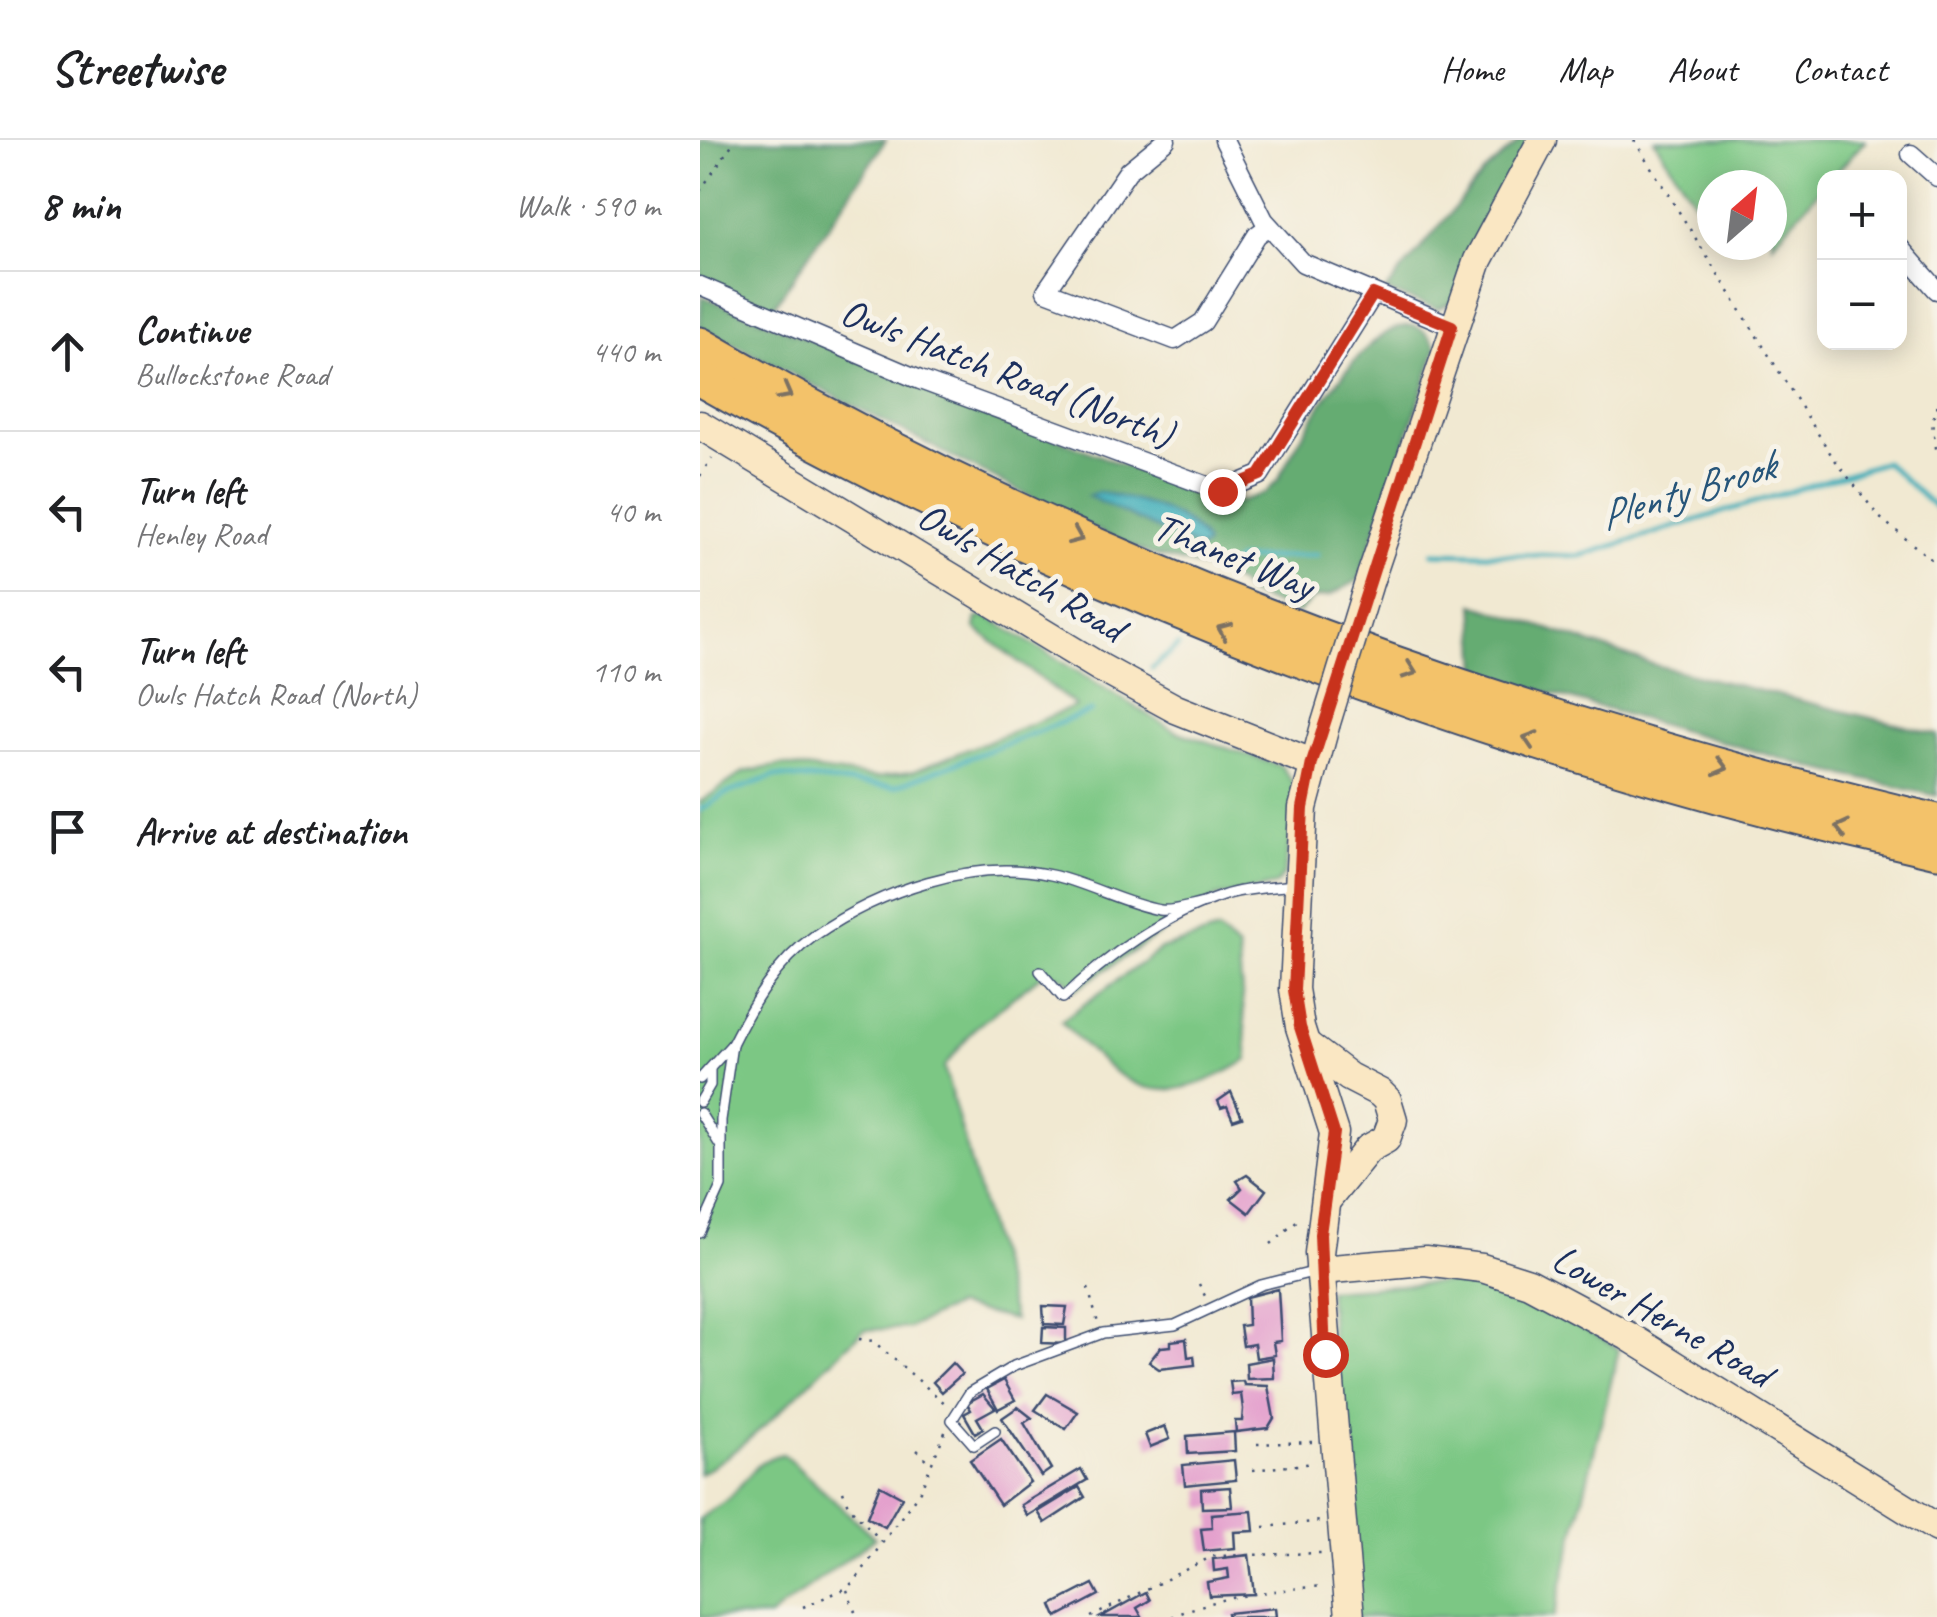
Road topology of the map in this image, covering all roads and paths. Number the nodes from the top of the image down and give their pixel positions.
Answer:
1 (735, 140) edge
2 (1166, 140) edge
3 (1224, 140) edge
4 (1542, 140) edge
5 (1634, 140) edge
6 (1911, 154) dead end
7 (1937, 177) edge
8 (700, 191) edge
9 (1268, 227) junction
10 (1904, 260) edge
11 (1935, 282) edge
12 (700, 286) edge
13 (1373, 294) junction
14 (1452, 326) junction
15 (700, 345) edge
16 (700, 378) edge
17 (1937, 404) edge
18 (700, 426) edge
19 (1937, 454) edge
20 (1937, 564) edge
21 (1312, 763) junction
22 (1937, 822) edge
23 (1937, 850) edge
24 (1298, 884) junction
25 (1205, 903) junction
26 (1040, 971) dead end
27 (732, 1044) junction
28 (1306, 1044) junction
29 (710, 1070) junction
30 (700, 1079) edge
31 (1370, 1088) junction
32 (700, 1102) edge
33 (700, 1114) edge
34 (1332, 1123) junction
35 (722, 1148) junction
36 (1368, 1149) junction
37 (1324, 1212) junction
38 (700, 1233) edge
39 (1272, 1244) dead end
40 (1320, 1270) junction
41 (1088, 1288) dead end
42 (1103, 1333) junction
43 (859, 1340) dead end
44 (954, 1416) junction
45 (996, 1431) dead end
46 (1257, 1444) dead end
47 (917, 1450) dead end
48 (1334, 1451) junction
49 (932, 1464) junction
50 (1254, 1470) dead end
51 (843, 1491) dead end
52 (1323, 1521) dead end
53 (1264, 1527) dead end
54 (1937, 1528) edge
55 (883, 1543) junction
56 (1344, 1550) junction
57 (1346, 1584) junction
58 (847, 1588) junction
59 (804, 1606) dead end
60 (857, 1617) edge
61 (1091, 1617) edge
62 (1172, 1617) edge
63 (1350, 1617) edge

1 - 8 path
2 - 9 street
3 - 9 street
4 - 14 street
5 - 20 path
6 - 7 street
9 - 13 street
10 - 11 street
12 - 13 street, Owls Hatch Road (North)
13 - 14 street
14 - 21 street, bridge
15 -> 22 highway, Thanet Way
23 -> 16 highway, Thanet Way
17 - 19 path
18 - 21 street, Owls Hatch Road
21 - 24 street
24 - 25 lane
24 - 28 street
25 - 26 lane
25 - 27 lane
27 - 29 lane
27 - 35 lane
28 - 31 street
28 - 34 street
29 - 30 lane
29 - 32 lane
31 - 34 street
31 - 36 street
33 - 35 lane
34 - 36 street
34 - 37 street
35 - 38 lane
36 - 37 street
37 - 39 path
37 - 40 street
40 - 42 lane
40 - 48 street
40 - 54 street, Lower Herne Road
41 - 42 path
42 - 44 lane
43 - 44 path
44 - 45 lane
44 - 49 path
46 - 48 path
47 - 49 path
48 - 50 path
48 - 56 street
49 - 55 path
51 - 55 path
52 - 53 path
55 - 58 path
56 - 57 street
56 - 61 path
57 - 62 path
57 - 63 street
58 - 59 path
58 - 60 path

